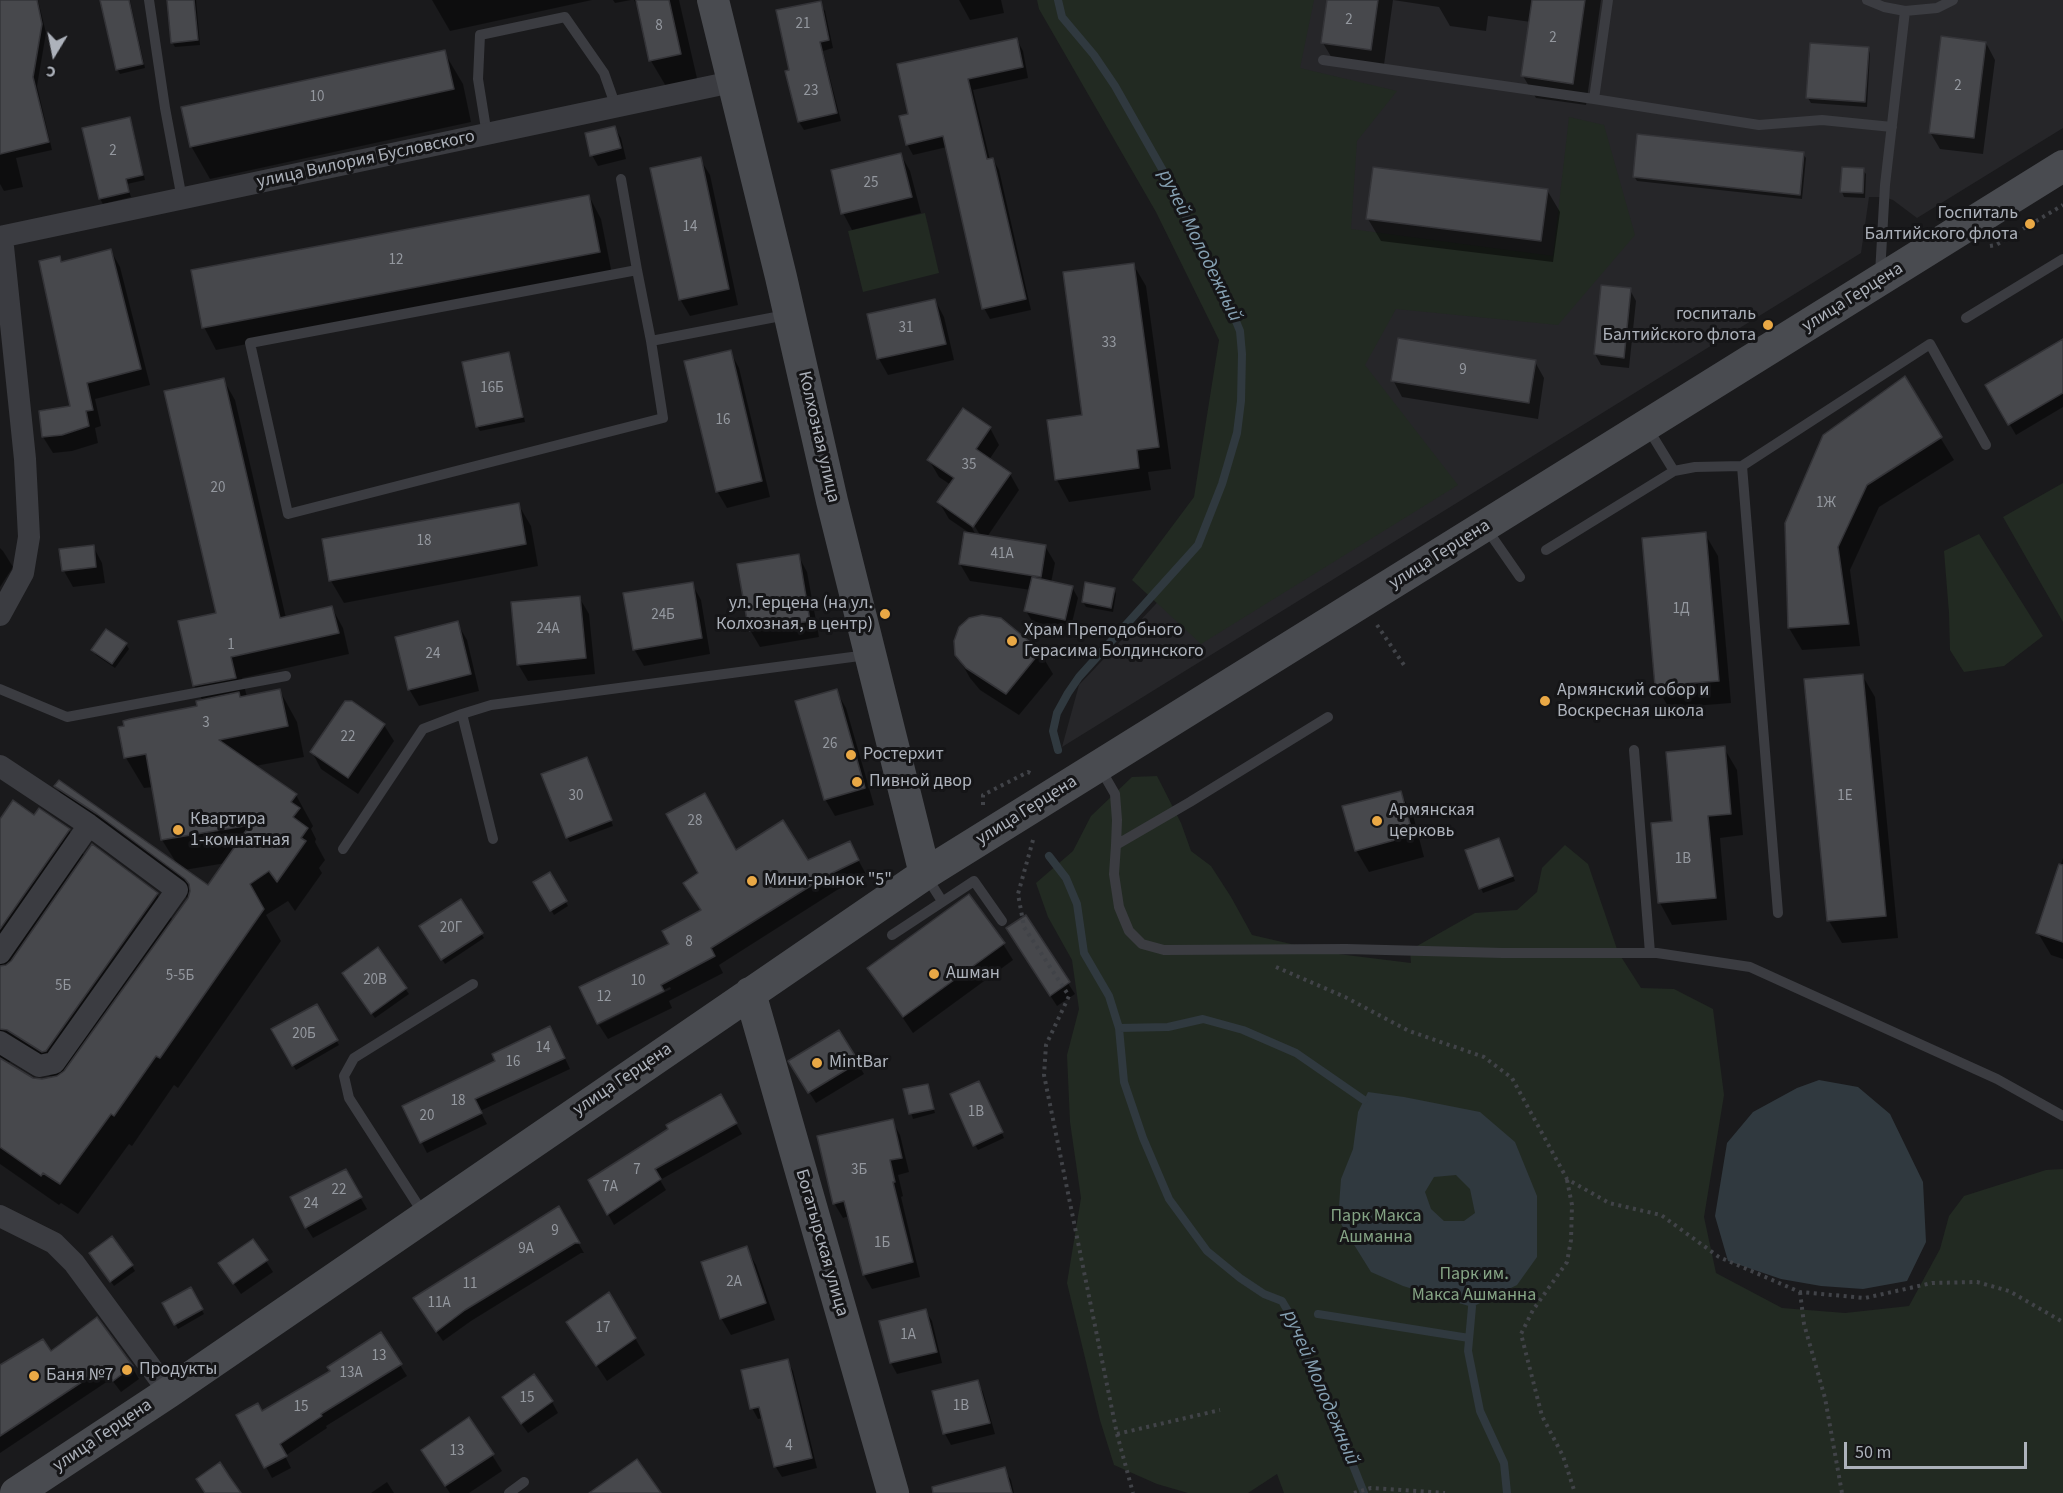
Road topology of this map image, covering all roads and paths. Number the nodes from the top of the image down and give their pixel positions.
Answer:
1 (149, 0) edge
2 (713, 0) edge
3 (1608, 0) edge
4 (1868, 0) edge
5 (1953, 0) edge
6 (1905, 11) junction
7 (1323, 60) dead end
8 (732, 82) junction
9 (1594, 99) junction
10 (616, 107) junction
11 (1892, 127) junction
12 (487, 135) junction
13 (2063, 166) edge
14 (621, 179) dead end
15 (182, 199) junction
16 (2061, 206) edge
17 (1, 237) edge
18 (1996, 245) dead end
19 (2063, 259) edge
20 (637, 270) junction
21 (1880, 281) junction
22 (789, 314) junction
23 (1966, 318) dead end
24 (651, 341) junction
25 (1647, 426) junction
26 (1986, 445) dead end
27 (1742, 466) junction
28 (1674, 471) junction
29 (1485, 527) junction
30 (1546, 550) dead end
31 (1520, 577) dead end
32 (0, 615) edge
33 (1371, 617) dead end
34 (871, 655) junction
35 (1404, 666) dead end
36 (286, 676) dead end
37 (0, 689) edge
38 (462, 714) junction
39 (1328, 717) dead end
40 (1634, 750) dead end
41 (0, 766) edge
42 (1100, 767) junction
43 (89, 825) junction
44 (1034, 838) dead end
45 (493, 839) dead end
46 (1116, 845) junction
47 (343, 849) dead end
48 (924, 874) junction
49 (942, 902) junction
50 (1778, 913) dead end
51 (1002, 921) dead end
52 (892, 935) dead end
53 (0, 952) edge
54 (1650, 953) junction
55 (1275, 966) dead end
56 (473, 984) dead end
57 (750, 993) junction
58 (0, 1042) edge
59 (2063, 1116) edge
60 (1567, 1179) junction
61 (0, 1216) edge
62 (425, 1216) junction
63 (1800, 1292) junction
64 (2063, 1322) edge
65 (169, 1392) junction
66 (1220, 1410) dead end
67 (1117, 1434) junction
68 (524, 1482) dead end
69 (1355, 1492) edge
70 (16, 1493) edge
71 (509, 1493) edge
72 (892, 1493) edge
73 (1132, 1493) edge
74 (1445, 1493) edge
75 (1575, 1493) edge
76 (1842, 1493) edge

1 - 15 lane
2 - 8 main road, Колхозная улица
3 - 9 lane
4 - 6 lane
5 - 6 lane
6 - 11 lane
7 - 9 lane
8 - 10 street, улица Вилория Бусловского
8 - 22 main road, Колхозная улица
9 - 11 lane
10 - 12 street, улица Вилория Бусловского
10 - 12 lane
11 - 21 lane
12 - 15 street, улица Вилория Бусловского
13 - 21 main road, улица Герцена
14 - 20 lane
15 - 17 street, улица Вилория Бусловского
16 - 18 path
17 - 32 street
19 - 23 lane
20 - 24 lane
20 - 24 lane
21 - 25 main road, улица Герцена
22 - 24 lane
22 - 34 main road, Колхозная улица
25 - 28 lane
25 - 29 main road, улица Герцена
26 - 27 lane
27 - 28 lane
27 - 50 lane
28 - 30 lane
29 - 31 lane
29 - 42 main road, улица Герцена
33 - 35 path
34 - 38 lane
34 - 48 main road, Колхозная улица
36 - 37 lane
38 - 45 lane
38 - 47 lane
39 - 46 lane
40 - 54 lane
41 - 43 street
42 - 46 lane
42 - 48 main road, улица Герцена
43 - 53 street
43 - 58 street
44 - 67 path
46 - 54 lane
48 - 49 lane
48 - 57 main road, улица Герцена
49 - 51 lane
49 - 52 lane
54 - 59 lane
55 - 60 path
56 - 62 lane
57 - 62 main road, улица Герцена
57 - 72 main road, Богатырская улица
60 - 63 path
60 - 75 path
61 - 65 street
62 - 65 main road, улица Герцена
63 - 64 path
63 - 76 path
65 - 70 main road, улица Герцена
66 - 67 path
67 - 73 path
68 - 71 lane
69 - 74 path

